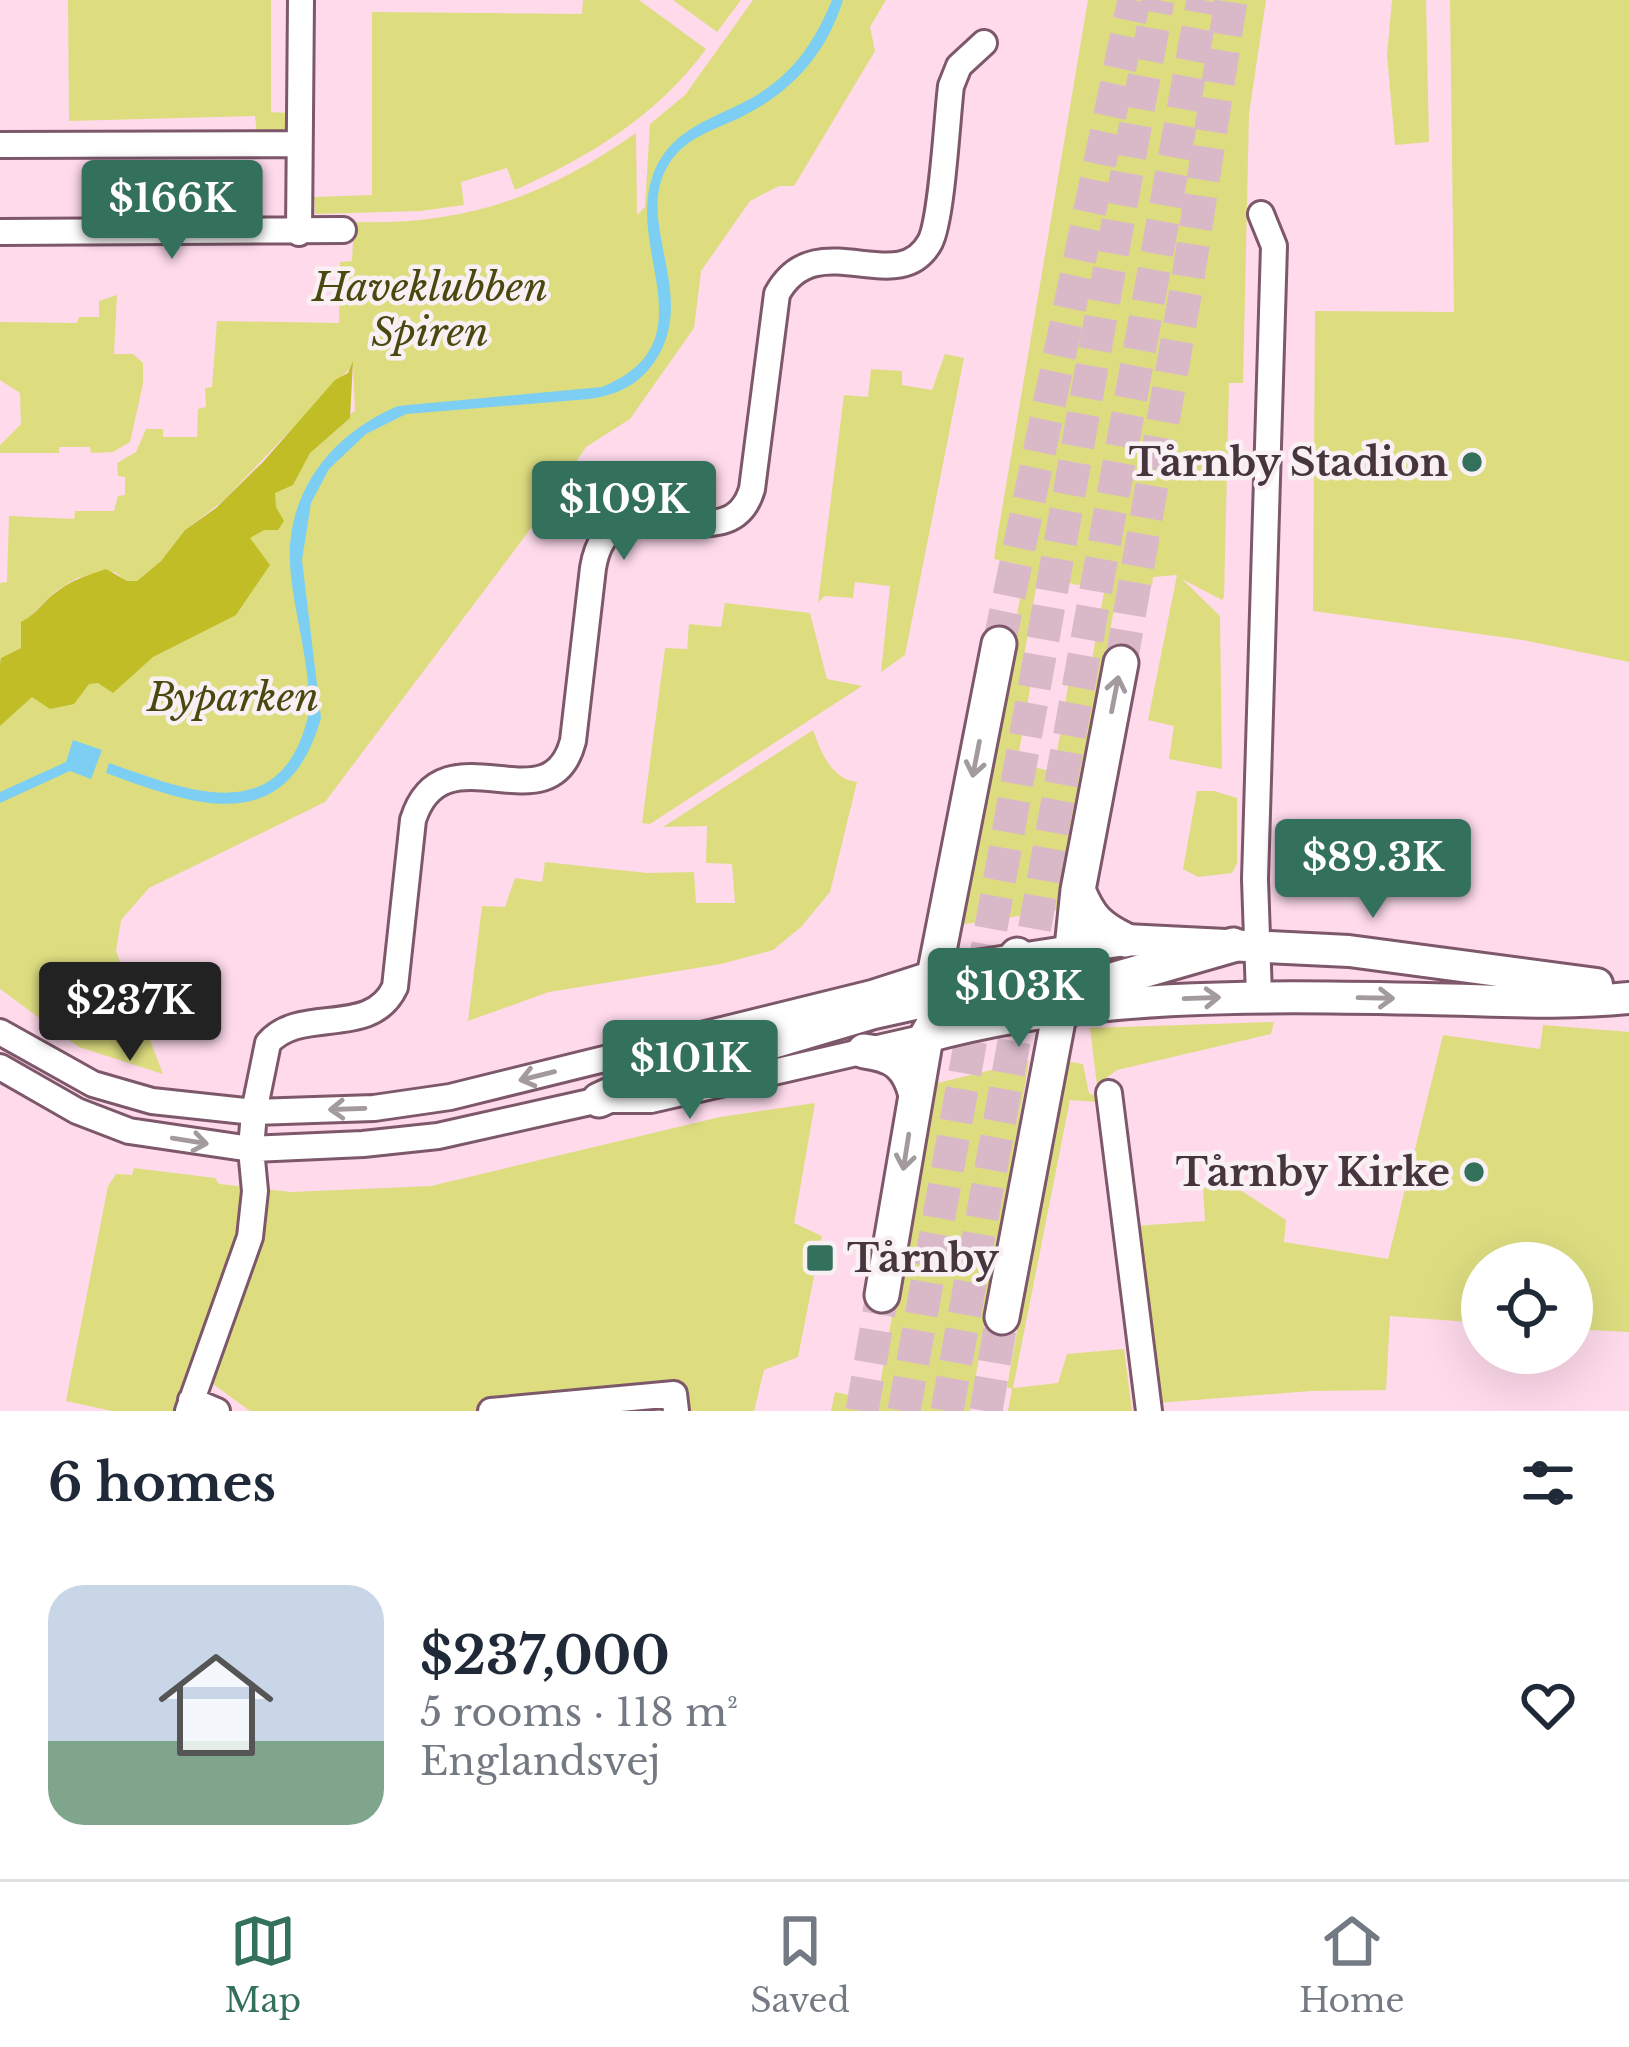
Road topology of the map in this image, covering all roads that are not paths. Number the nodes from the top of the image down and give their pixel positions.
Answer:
1 (301, 0) edge
2 (984, 44) dead end
3 (299, 144) junction
4 (0, 145) edge
5 (1261, 214) dead end
6 (343, 230) dead end
7 (0, 232) edge
8 (299, 233) junction
9 (999, 644) tunnel mouth
10 (1121, 663) tunnel mouth
11 (1078, 890) junction
12 (1124, 940) junction
13 (1244, 945) junction
14 (1072, 948) junction
15 (1043, 982) junction
16 (1629, 989) edge
17 (1258, 996) junction
18 (1629, 998) edge
19 (948, 1000) junction
20 (0, 1032) edge
21 (926, 1036) junction
22 (864, 1051) junction
23 (0, 1067) edge
24 (1109, 1093) dead end
25 (916, 1095) junction
26 (599, 1100) junction
27 (254, 1112) junction
28 (251, 1149) junction
29 (882, 1295) tunnel mouth
30 (1003, 1317) tunnel mouth
31 (675, 1403) edge
32 (190, 1405) edge
33 (217, 1411) edge
34 (491, 1411) edge
35 (1149, 1411) edge

1 - 3 street
2 - 27 street
3 - 4 street
3 - 8 street
5 - 13 street
6 - 8 street
7 - 8 street
9 -> 19 highway
11 -> 10 highway
11 - 12 highway
11 - 14 highway
12 - 13 main road
12 - 14 main road
13 - 15 highway
13 - 16 main road
13 - 17 street
14 - 15 highway
15 -> 17 main road
15 - 19 highway
15 - 30 highway
17 -> 18 main road
19 - 21 highway
19 - 26 highway
19 -> 27 street
20 - 27 street
21 - 22 street
21 - 25 highway
22 - 25 highway
22 - 26 street
23 -> 28 street
24 - 35 street
25 -> 29 highway
26 - 28 street
27 - 28 street
28 - 32 street
31 - 34 street
32 - 33 street

